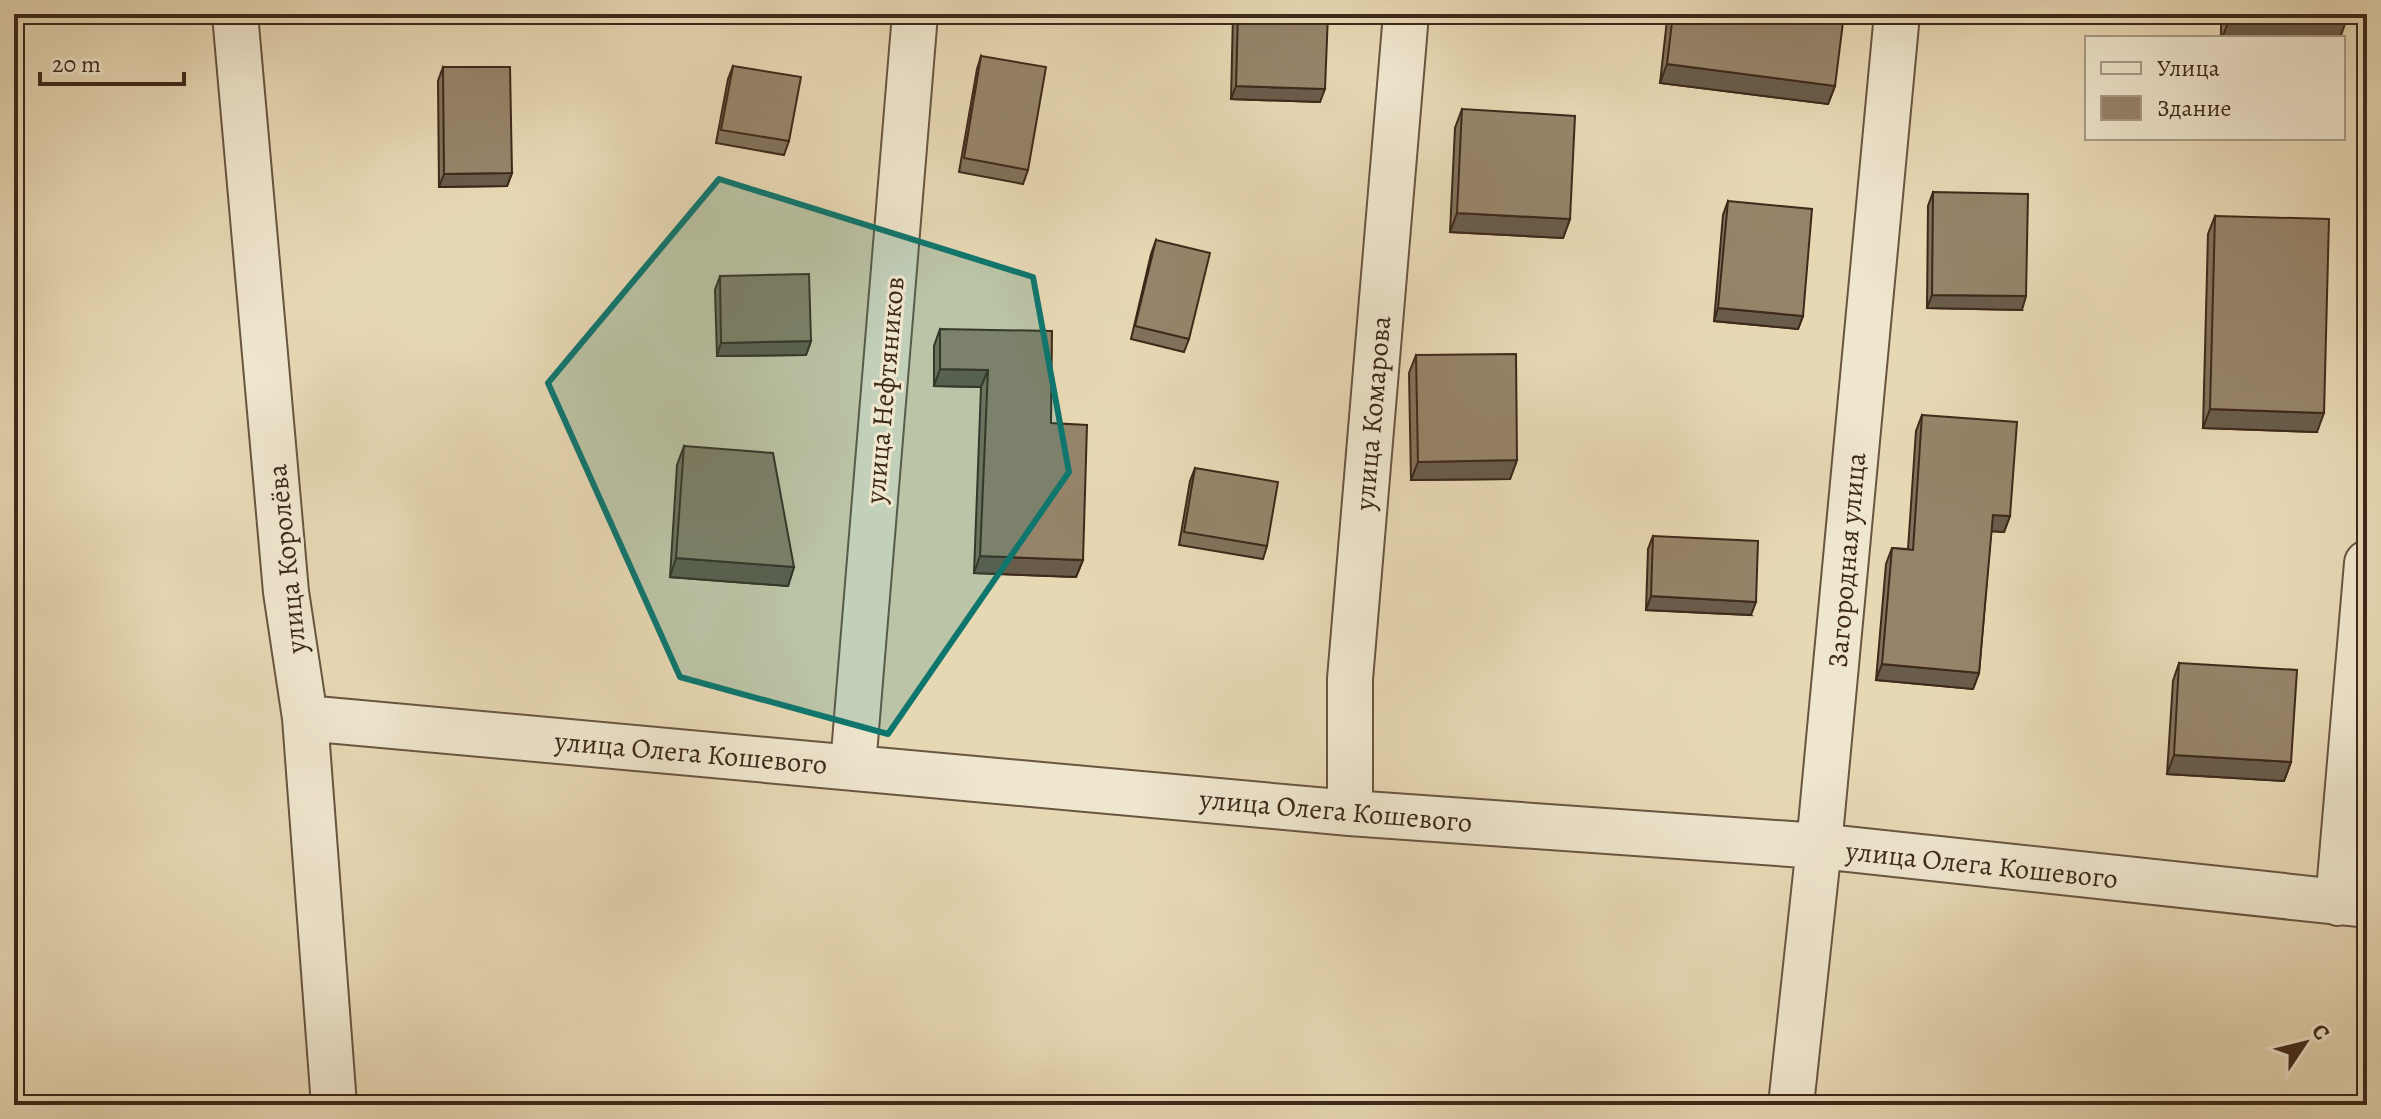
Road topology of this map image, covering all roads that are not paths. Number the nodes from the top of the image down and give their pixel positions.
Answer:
1 (235, 14) edge
2 (915, 14) edge
3 (1406, 14) edge
4 (1897, 14) edge
5 (2367, 563) edge
6 (305, 718) junction
7 (853, 766) junction
8 (1350, 813) junction
9 (1819, 846) junction
10 (2353, 904) edge
11 (334, 1105) edge
12 (1791, 1105) edge

1 - 6 street, улица Королёва
2 - 7 street, улица Нефтяников
3 - 8 street, улица Комарова
4 - 9 street, Загородная улица
5 - 10 street
6 - 7 street, улица Олега Кошевого
6 - 11 street, улица Королёва
7 - 8 street, улица Олега Кошевого
8 - 9 street, улица Олега Кошевого
9 - 10 street, улица Олега Кошевого
9 - 12 street, Загородная улица

